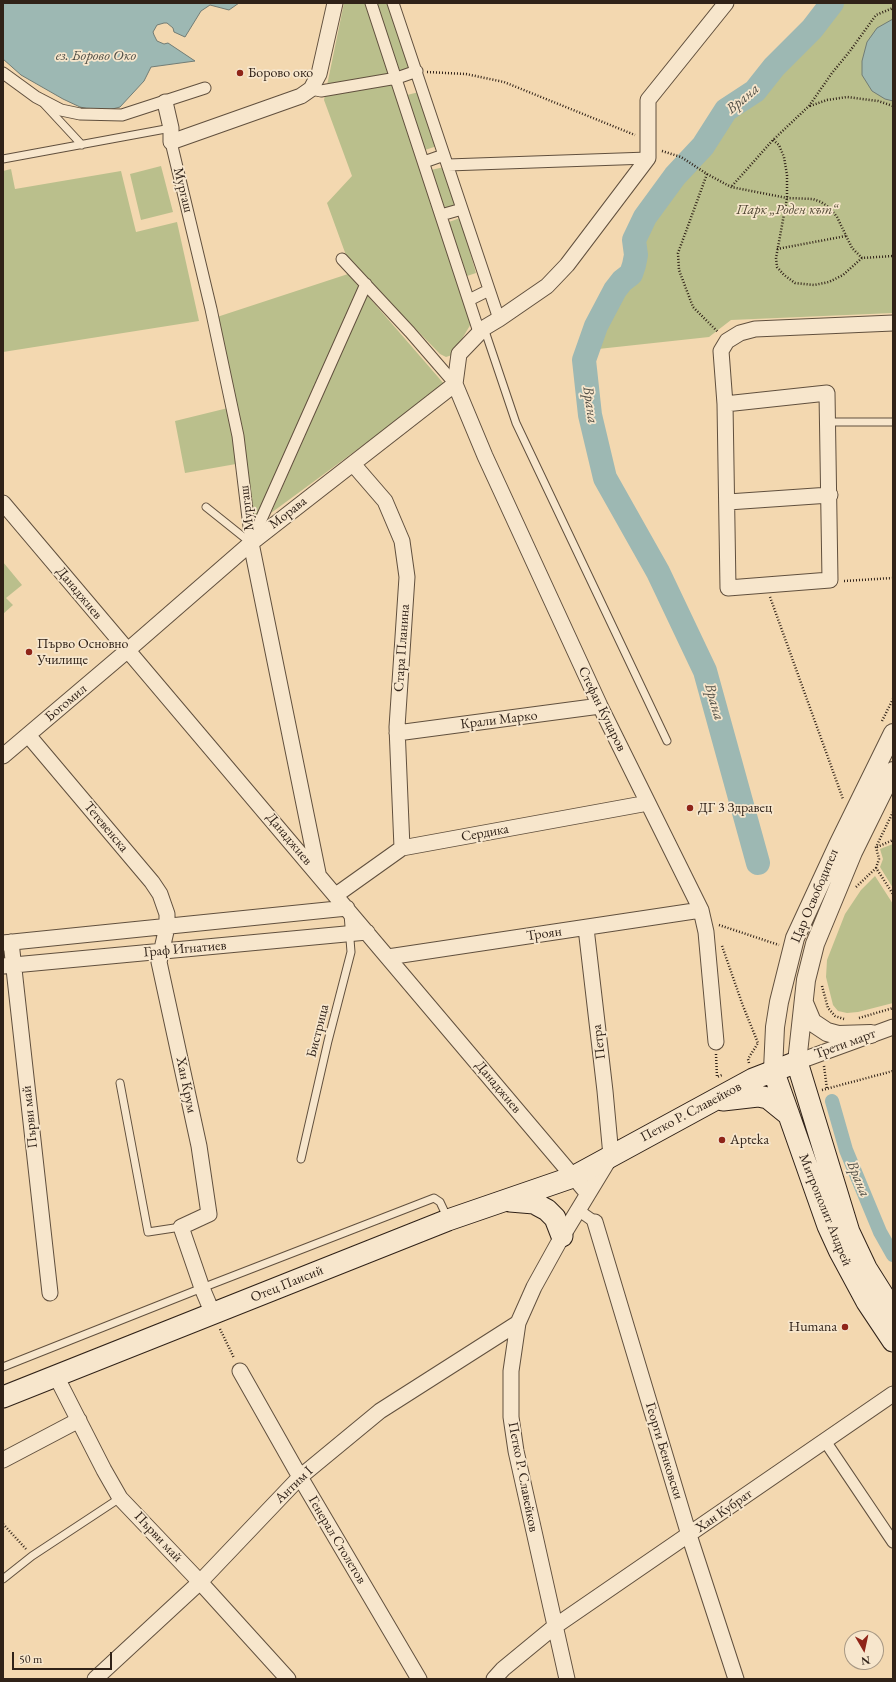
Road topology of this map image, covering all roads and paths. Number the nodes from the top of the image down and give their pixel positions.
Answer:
1 (335, 3) edge
2 (371, 3) edge
3 (393, 3) edge
4 (726, 3) edge
5 (893, 8) edge
6 (417, 71) junction
7 (3, 73) edge
8 (397, 78) junction
9 (205, 88) dead end
10 (311, 89) junction
11 (36, 97) junction
12 (165, 102) junction
13 (809, 106) junction
14 (893, 106) edge
15 (171, 135) junction
16 (774, 140) junction
17 (648, 141) junction
18 (82, 145) junction
19 (648, 158) junction
20 (3, 159) edge
21 (446, 160) junction
22 (424, 162) junction
23 (707, 174) junction
24 (732, 187) junction
25 (787, 198) junction
26 (462, 209) junction
27 (441, 216) junction
28 (846, 236) junction
29 (777, 249) junction
30 (893, 256) edge
31 (862, 258) junction
32 (342, 259) dead end
33 (366, 284) junction
34 (489, 290) junction
35 (469, 300) junction
36 (499, 319) junction
37 (893, 323) edge
38 (481, 330) junction
39 (727, 341) junction
40 (455, 384) junction
41 (725, 404) junction
42 (828, 422) junction
43 (893, 422) edge
44 (353, 464) junction
45 (830, 495) junction
46 (728, 502) junction
47 (3, 503) edge
48 (206, 507) dead end
49 (251, 543) junction
50 (893, 578) edge
51 (830, 580) junction
52 (765, 585) junction
53 (128, 650) junction
54 (600, 706) junction
55 (397, 733) junction
56 (893, 733) edge
57 (28, 735) junction
58 (667, 741) dead end
59 (3, 756) edge
60 (893, 771) edge
61 (843, 800) dead end
62 (648, 803) junction
63 (893, 812) edge
64 (893, 840) edge
65 (876, 847) junction
66 (402, 848) junction
67 (876, 868) junction
68 (318, 874) junction
69 (852, 892) dead end
70 (893, 894) edge
71 (336, 895) junction
72 (347, 908) junction
73 (700, 910) junction
74 (167, 927) junction
75 (586, 928) junction
76 (717, 931) dead end
77 (367, 932) junction
78 (350, 933) junction
79 (720, 938) dead end
80 (7, 942) edge
81 (792, 949) junction
82 (162, 951) junction
83 (388, 957) junction
84 (8, 966) edge
85 (821, 983) dead end
86 (804, 1002) junction
87 (893, 1008) edge
88 (852, 1018) dead end
89 (846, 1019) dead end
90 (885, 1033) edge
91 (716, 1042) joint
92 (758, 1043) dead end
93 (797, 1062) junction
94 (773, 1070) junction
95 (718, 1077) dead end
96 (120, 1083) dead end
97 (712, 1101) junction
98 (789, 1116) junction
99 (610, 1156) junction
100 (301, 1159) dead end
101 (573, 1178) junction
102 (588, 1194) junction
103 (506, 1200) junction
104 (578, 1210) junction
105 (448, 1220) junction
106 (595, 1222) joint
107 (181, 1227) junction
108 (562, 1236) junction
109 (202, 1288) junction
110 (50, 1293) dead end
111 (893, 1311) edge
112 (213, 1314) junction
113 (518, 1323) junction
114 (893, 1341) edge
115 (3, 1367) edge
116 (240, 1371) joint
117 (56, 1376) junction
118 (893, 1394) edge
119 (3, 1398) edge
120 (79, 1420) junction
121 (825, 1441) junction
122 (3, 1460) edge
123 (300, 1477) junction
124 (120, 1498) junction
125 (3, 1524) edge
126 (689, 1535) junction
127 (893, 1542) edge
128 (32, 1556) junction
129 (3, 1579) edge
130 (200, 1582) junction
131 (554, 1627) junction
132 (95, 1679) edge
133 (288, 1679) edge
134 (419, 1679) edge
135 (494, 1679) edge
136 (567, 1679) edge
137 (736, 1679) edge

1 - 10 street
2 - 8 street
3 - 6 street
4 - 17 street
5 - 13 path
6 - 8 street
6 - 17 path
6 - 21 street
7 - 11 street
8 - 10 street
8 - 22 street
9 - 12 street
10 - 15 street
11 - 12 street
11 - 18 lane
12 - 15 street
13 - 14 path
13 - 16 path
15 - 18 lane
15 - 49 street, Мургаш
16 - 24 path
16 - 25 path
17 - 19 street
17 - 23 path
18 - 20 lane
19 - 21 street
19 - 36 street
21 - 22 street
21 - 26 street
22 - 27 street
23 - 24 path
23 - 39 path
24 - 25 path
25 - 28 path
25 - 29 path
26 - 27 street
26 - 34 street
27 - 35 street
28 - 29 path
28 - 31 path
29 - 31 path
30 - 31 path
32 - 33 street
33 - 40 street
33 - 49 street
34 - 35 street
34 - 36 street
35 - 38 street
36 - 38 street
37 - 39 street
38 - 40 street
38 - 58 lane
39 - 41 street
40 - 44 street, Морава
40 - 54 street, Стефан Куцаров
41 - 42 street
41 - 46 street
42 - 43 lane
42 - 45 street
44 - 49 street, Морава
44 - 55 street, Стара Планина
45 - 46 street
45 - 51 street
46 - 52 street
47 - 53 street, Данаджиев
48 - 49 lane
49 - 53 street, Морава
49 - 68 street, Мургаш
50 - 51 path
51 - 52 street
52 - 61 path
53 - 57 street, Богомил
53 - 68 street, Данаджиев
54 - 55 street, Крали Марко
54 - 62 street, Стефан Куцаров
55 - 66 street, Стара Планина
56 - 81 street, Цар Освободител
57 - 59 street, Богомил
57 - 74 street, Тетевенска
60 - 86 street, Цар Освободител
62 - 66 street, Сердика
62 - 73 street, Стефан Куцаров
63 - 65 path
64 - 65 path
65 - 67 path
66 - 71 street, Сердика
67 - 69 path
67 - 70 path
68 - 71 street, Данаджиев
71 - 72 street, Данаджиев
72 - 74 street, Граф Игнатиев
72 - 77 street, Данаджиев
72 - 78 lane, Бистрица
73 - 75 street, Троян
73 - 91 street, Стефан Куцаров
74 - 80 street, Граф Игнатиев
74 - 82 street, Хан Крум
75 - 83 street, Троян
75 - 99 street, Петра
76 - 81 path
77 - 78 street, Граф Игнатиев
77 - 83 street, Данаджиев
78 - 82 street, Граф Игнатиев
78 - 100 lane, Бистрица
79 - 92 path
80 - 84 street, Първи май
81 - 94 street, Цар Освободител
82 - 84 street, Граф Игнатиев
82 - 107 street, Хан Крум
83 - 101 street, Данаджиев
84 - 110 street, Първи май
85 - 89 path
86 - 90 street
86 - 93 street, Цар Освободител
87 - 88 path
90 - 93 street, Трети март
91 - 95 path
93 - 94 main road, Петко Р. Славейков
93 - 111 main road, Митрополит Андрей
94 - 97 main road, Петко Р. Славейков
94 - 98 main road, Митрополит Андрей
96 - 107 lane
97 - 98 main road
97 - 99 main road, Петко Р. Славейков
98 - 114 main road, Митрополит Андрей
99 - 101 main road, Петко Р. Славейков
99 - 102 street, Петко Р. Славейков
101 - 102 street
101 - 103 main road, Отец Паисий
102 - 104 street, Петко Р. Славейков
103 - 105 main road, Отец Паисий
103 - 108 main road
104 - 106 street
104 - 108 street, Петко Р. Славейков
105 - 109 lane
105 - 112 main road, Отец Паисий
106 - 126 street, Георги Бенковски
107 - 109 street
108 - 113 street, Петко Р. Славейков
109 - 112 street
109 - 115 lane
112 - 116 path
112 - 117 main road, Отец Паисий
113 - 123 street, Антим I
113 - 131 street, Петко Р. Славейков
116 - 123 street, Генерал Столетов
117 - 119 main road, Отец Паисий
117 - 120 street, Първи май
118 - 121 street, Хан Кубрат
120 - 122 street
120 - 124 street, Първи май
121 - 126 street, Хан Кубрат
121 - 127 street
123 - 130 street, Антим I
123 - 134 street, Генерал Столетов
124 - 128 lane
124 - 130 street, Първи май
125 - 128 path
126 - 131 street, Хан Кубрат
126 - 137 street, Георги Бенковски
128 - 129 lane
130 - 132 street, Антим I
130 - 133 street, Първи май
131 - 135 street, Хан Кубрат
131 - 136 street, Петко Р. Славейков

